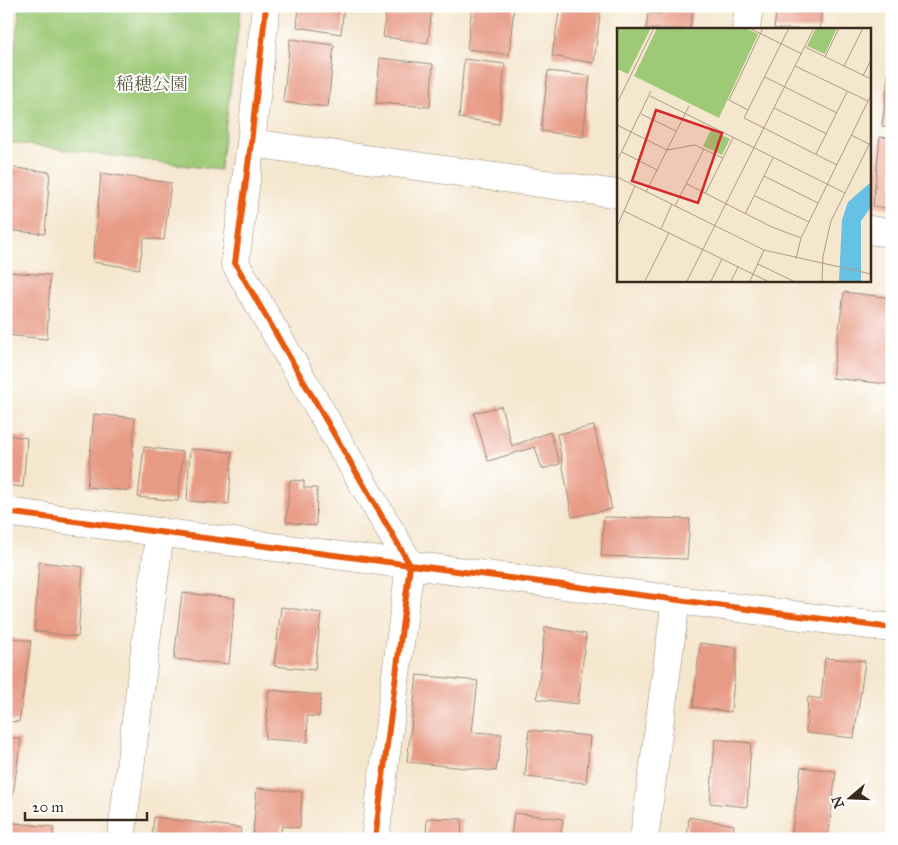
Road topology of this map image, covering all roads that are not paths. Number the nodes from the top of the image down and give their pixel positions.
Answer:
1 (266, 6) edge
2 (749, 6) edge
3 (746, 28) edge
4 (251, 143) junction
5 (617, 194) edge
6 (870, 230) edge
7 (892, 233) edge
8 (6, 512) edge
9 (160, 532) junction
10 (410, 565) junction
11 (676, 600) junction
12 (892, 628) edge
13 (122, 839) edge
14 (375, 839) edge
15 (644, 839) edge

1 - 4 street
2 - 3 street
4 - 5 street
4 - 10 street
6 - 7 street
8 - 9 street
9 - 10 street
9 - 13 street
10 - 11 street
10 - 14 street
11 - 12 street
11 - 15 street

